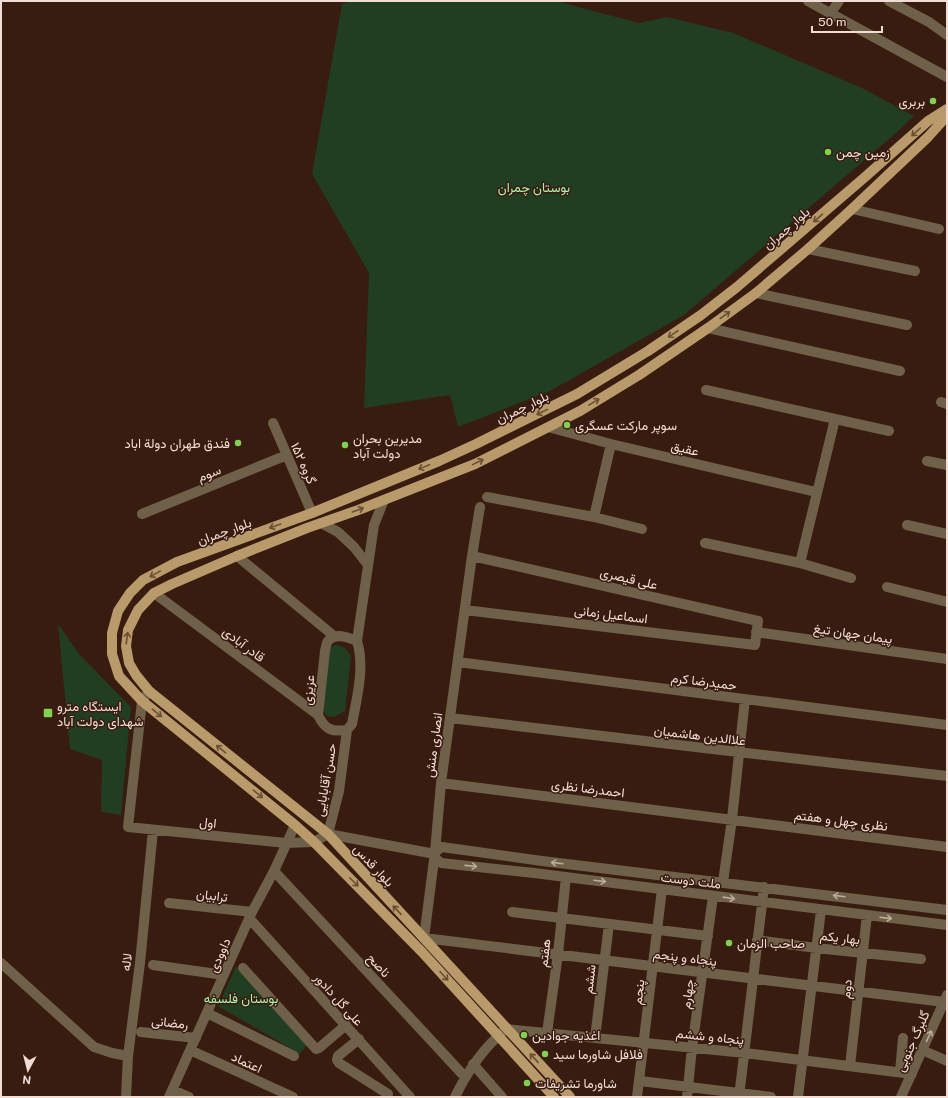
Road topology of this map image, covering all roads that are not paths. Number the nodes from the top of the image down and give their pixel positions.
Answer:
1 (808, 1) edge
2 (839, 1) edge
3 (889, 1) edge
4 (830, 14) junction
5 (947, 35) edge
6 (947, 77) edge
7 (947, 109) edge
8 (947, 116) edge
9 (852, 209) junction
10 (939, 229) dead end
11 (808, 249) junction
12 (915, 271) dead end
13 (756, 292) junction
14 (907, 325) dead end
15 (708, 328) junction
16 (900, 371) dead end
17 (706, 390) dead end
18 (835, 419) junction
19 (273, 423) dead end
20 (548, 427) junction
21 (889, 431) dead end
22 (611, 444) junction
23 (286, 455) junction
24 (927, 461) dead end
25 (947, 465) edge
26 (816, 492) junction
27 (487, 497) dead end
28 (384, 500) junction
29 (480, 507) dead end
30 (312, 512) junction
31 (142, 514) dead end
32 (594, 517) junction
33 (321, 523) junction
34 (907, 525) dead end
35 (642, 529) dead end
36 (947, 534) edge
37 (705, 543) dead end
38 (236, 556) junction
39 (472, 556) junction
40 (800, 563) junction
41 (368, 565) junction
42 (851, 578) dead end
43 (887, 587) dead end
44 (154, 593) junction
45 (947, 602) edge
46 (465, 610) junction
47 (756, 632) junction
48 (334, 636) junction
49 (356, 641) junction
50 (947, 659) edge
51 (458, 662) junction
52 (119, 676) joint
53 (149, 690) junction
54 (745, 699) junction
55 (142, 701) junction
56 (318, 715) junction
57 (450, 718) junction
58 (946, 722) edge
59 (347, 730) junction
60 (738, 752) junction
61 (947, 776) edge
62 (441, 784) junction
63 (732, 819) junction
64 (295, 825) junction
65 (153, 830) junction
66 (328, 834) junction
67 (314, 842) junction
68 (286, 844) junction
69 (947, 847) edge
70 (435, 854) junction
71 (274, 871) junction
72 (566, 877) junction
73 (723, 882) junction
74 (764, 887) junction
75 (662, 889) junction
76 (713, 896) junction
77 (762, 902) junction
78 (169, 903) dead end
79 (821, 910) junction
80 (947, 910) edge
81 (512, 912) dead end
82 (251, 915) junction
83 (867, 915) junction
84 (562, 918) junction
85 (609, 924) junction
86 (947, 925) edge
87 (658, 929) junction
88 (708, 936) junction
89 (424, 938) junction
90 (757, 940) junction
91 (816, 948) junction
92 (863, 953) junction
93 (558, 954) junction
94 (921, 959) dead end
95 (605, 960) junction
96 (1, 963) edge
97 (153, 965) dead end
98 (654, 966) junction
99 (243, 968) dead end
100 (703, 973) junction
101 (224, 975) junction
102 (752, 978) junction
103 (812, 985) junction
104 (858, 991) junction
105 (945, 999) edge
106 (207, 1013) junction
107 (346, 1025) junction
108 (141, 1032) dead end
109 (502, 1032) junction
110 (547, 1033) junction
111 (196, 1038) junction
112 (595, 1038) junction
113 (903, 1038) dead end
114 (358, 1040) junction
115 (645, 1043) junction
116 (692, 1048) junction
117 (190, 1050) junction
118 (745, 1053) junction
119 (929, 1053) dead end
120 (128, 1056) junction
121 (294, 1056) dead end
122 (803, 1060) junction
123 (947, 1061) edge
124 (473, 1064) junction
125 (850, 1066) junction
126 (900, 1072) junction
127 (912, 1074) junction
128 (464, 1077) junction
129 (640, 1081) junction
130 (688, 1092) edge
131 (171, 1093) edge
132 (388, 1094) dead end
133 (740, 1095) edge
134 (126, 1097) edge
135 (189, 1097) edge
136 (293, 1097) edge
137 (410, 1097) edge
138 (455, 1097) edge
139 (502, 1097) edge
140 (554, 1097) edge
141 (570, 1097) edge
142 (638, 1097) edge
143 (771, 1097) edge
144 (798, 1097) edge
145 (901, 1097) edge

1 - 4 street
2 - 4 street
3 - 5 street
4 - 6 street
7 -> 30 main road, بلوار چمران
8 - 9 main road
9 - 10 street
9 - 11 main road
11 - 12 street
11 - 13 main road
13 - 14 street
15 -> 13 main road
15 - 16 street
20 -> 15 main road
17 - 18 street
18 - 21 street
18 - 26 street
19 - 23 street, گروه ۱۵۲
20 - 22 street, عقیق
28 -> 20 main road
22 - 26 street, عقیق
22 - 32 street
23 - 30 street, گروه ۱۵۲
23 - 31 street, سوم
24 - 25 street
26 - 40 street
27 - 32 street
33 -> 28 main road
28 - 41 street
29 - 39 street, انصاری منش
30 -> 52 main road, بلوار چمران
32 - 35 street
33 - 38 main road
33 - 41 street
34 - 36 street
37 - 40 street
38 - 44 main road
38 - 48 street
39 - 46 street, انصاری منش
39 - 47 street, علی قیصری
40 - 42 street
41 - 49 street
43 - 45 street
53 -> 44 main road, بلوار قدس
44 - 56 street, قادر آبادی
46 - 47 street, اسماعیل زمانی
46 - 51 street, انصاری منش
47 - 50 street, پیمان جهان تیغ
48 - 49 street
48 - 56 street, عزیزی
49 - 59 street
51 - 54 street, حمیدرضا کرم
51 - 57 street, انصاری منش
52 - 55 main road, بلوار قدس
53 - 55 street
66 -> 53 main road, بلوار قدس
54 - 58 street, حمیدرضا کرم
54 - 60 street
55 -> 64 main road, بلوار قدس
55 - 65 street, اول
56 - 59 street, عزیزی
57 - 60 street, علاالدین هاشمیان
57 - 62 street, انصاری منش
59 - 66 street, حسن آقابابایی
60 - 61 street, علاالدین هاشمیان
60 - 63 street
62 - 63 street, احمدرضا نظری
62 - 70 street, انصاری منش
63 - 69 street, نظری چهل و هفتم
63 - 73 street
64 - 67 main road, بلوار قدس
64 - 68 street, داوودی
65 - 68 street, اول
65 - 120 street, لاله
66 - 67 street
66 - 70 street
89 -> 66 main road, بلوار قدس
67 - 68 street, اول
67 -> 109 main road, بلوار قدس
68 - 71 street, داوودی
70 -> 72 street, ملت دوست
73 -> 70 street, ملت دوست
70 - 89 street, انصاری منش
71 - 82 street, داوودی
71 - 128 street, ناصح
72 -> 75 street, ملت دوست
72 - 84 street, هفتم
73 - 74 street, ملت دوست
74 - 77 street
80 -> 74 street, ملت دوست
75 - 76 street, ملت دوست
75 - 87 street, پنجم
76 -> 77 street, ملت دوست
76 - 88 street, چهارم
77 - 79 street, ملت دوست
77 - 90 street
78 - 82 street, ترابیان
79 - 83 street, ملت دوست
79 - 91 street
81 - 84 street
82 - 101 street, داوودی
82 - 107 street, علی گل دادور
83 -> 86 street, ملت دوست
83 - 92 street, دوم
84 - 85 street
84 - 93 street, هفتم
85 - 87 street
85 - 95 street, ششم
87 - 88 street
87 - 98 street, پنجم
88 - 100 street, چهارم
89 - 93 street, پنجاه و پنجم
89 - 109 main road, بلوار قدس
90 - 91 street, بهار یکم
90 - 102 street
91 - 92 street, بهار یکم
91 - 103 street
92 - 94 street, بهار یکم
92 - 104 street, دوم
93 - 95 street, پنجاه و پنجم
93 - 110 street, هفتم
95 - 98 street, پنجاه و پنجم
95 - 112 street, ششم
96 - 120 street
97 - 101 street
98 - 100 street, پنجاه و پنجم
98 - 115 street, پنجم
99 - 107 street
100 - 102 street, پنجاه و پنجم
100 - 116 street, چهارم
101 - 106 street, داوودی
102 - 103 street, پنجاه و پنجم
102 - 118 street
103 - 104 street, پنجاه و پنجم
103 - 122 street
104 - 105 street, پنجاه و پنجم
104 - 125 street, دوم
127 -> 105 street, گلبرگ جنوبی
106 - 111 street, داوودی
106 - 121 street
107 - 114 street, علی گل دادور
108 - 111 street, رمضانی
109 - 110 street, پنجاه و ششم
109 - 124 street
109 - 140 main road, بلوار قدس
141 -> 109 main road, بلوار قدس
110 - 112 street, پنجاه و ششم
111 - 117 street, داوودی
112 - 115 street, پنجاه و ششم
113 - 126 street
114 - 132 street
114 - 137 street, علی گل دادور
115 - 116 street, پنجاه و ششم
115 - 129 street, پنجم
116 - 118 street, پنجاه و ششم
116 - 130 street, چهارم
117 - 131 street, داوودی
117 - 136 street, اعتماد
118 - 122 street, پنجاه و ششم
118 - 133 street
119 - 123 street
120 - 134 street, لاله
122 - 125 street, پنجاه و ششم
122 - 144 street
124 - 128 street
124 - 139 street
125 - 126 street, پنجاه و ششم
126 - 127 street, پنجاه و ششم
127 - 145 street, گلبرگ جنوبی
128 - 138 street
129 - 130 street
129 - 142 street, پنجم
130 - 133 street
131 - 135 street
133 - 143 street

